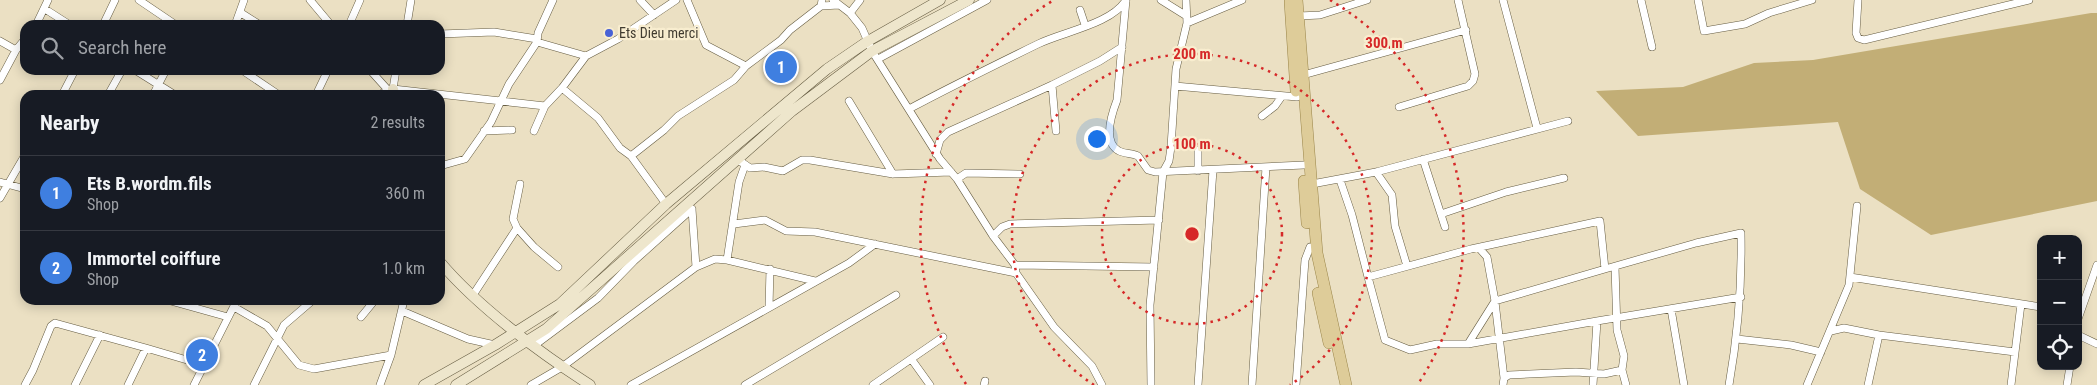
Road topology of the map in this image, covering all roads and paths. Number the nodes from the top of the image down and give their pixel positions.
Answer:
1 (48, 0) edge
2 (115, 0) edge
3 (140, 0) edge
4 (244, 0) edge
5 (310, 0) edge
6 (360, 0) edge
7 (411, 0) edge
8 (553, 0) edge
9 (640, 0) edge
10 (676, 0) edge
11 (687, 0) edge
12 (860, 0) edge
13 (940, 0) edge
14 (969, 0) edge
15 (988, 0) edge
16 (1126, 0) edge
17 (1161, 0) edge
18 (1186, 0) edge
19 (1242, 0) edge
20 (1290, 0) edge
21 (1298, 0) edge
22 (1367, 0) edge
23 (1458, 0) edge
24 (1503, 0) edge
25 (1641, 0) edge
26 (1698, 0) edge
27 (1812, 0) edge
28 (2029, 0) edge
29 (1858, 1) edge
30 (836, 2) edge
31 (822, 3) edge
32 (45, 9) junction
33 (1080, 10) dead end
34 (241, 13) junction
35 (850, 13) junction
36 (654, 15) junction
37 (1299, 16) junction
38 (1186, 19) junction
39 (39, 20) edge
40 (62, 20) edge
41 (105, 20) edge
42 (169, 20) edge
43 (238, 20) edge
44 (252, 20) edge
45 (327, 20) edge
46 (351, 20) edge
47 (408, 20) edge
48 (1086, 25) junction
49 (1466, 30) junction
50 (445, 34) edge
51 (0, 41) edge
52 (537, 41) junction
53 (868, 41) junction
54 (20, 45) edge
55 (1652, 46) dead end
56 (1122, 47) junction
57 (16, 50) junction
58 (875, 55) junction
59 (586, 56) junction
60 (746, 66) junction
61 (72, 75) edge
62 (119, 75) edge
63 (144, 75) edge
64 (163, 75) edge
65 (249, 75) edge
66 (326, 75) edge
67 (375, 75) edge
68 (395, 75) edge
69 (1303, 75) junction
70 (0, 80) edge
71 (159, 83) junction
72 (1052, 85) junction
73 (1175, 86) junction
74 (562, 88) junction
75 (65, 90) edge
76 (111, 90) edge
77 (156, 90) edge
78 (169, 90) edge
79 (272, 90) edge
80 (318, 90) edge
81 (391, 90) edge
82 (392, 90) edge
83 (445, 96) edge
84 (1282, 96) junction
85 (1297, 97) junction
86 (849, 101) dead end
87 (502, 102) junction
88 (545, 106) junction
89 (1399, 107) dead end
90 (909, 109) junction
91 (1262, 116) dead end
92 (1568, 121) dead end
93 (1537, 128) junction
94 (512, 130) dead end
95 (484, 131) junction
96 (534, 131) dead end
97 (1056, 131) dead end
98 (1198, 150) dead end
99 (936, 154) junction
100 (631, 156) junction
101 (1422, 158) junction
102 (20, 162) edge
103 (741, 162) junction
104 (445, 165) edge
105 (1304, 165) junction
106 (1266, 167) junction
107 (1198, 170) junction
108 (1213, 170) junction
109 (951, 172) junction
110 (1164, 172) junction
111 (1376, 172) junction
112 (893, 174) junction
113 (1020, 174) dead end
114 (957, 178) junction
115 (1564, 178) dead end
116 (1340, 180) junction
117 (4, 183) edge
118 (520, 184) dead end
119 (1312, 184) junction
120 (20, 188) edge
121 (0, 198) edge
122 (666, 204) junction
123 (1856, 206) dead end
124 (1441, 214) junction
125 (1159, 220) junction
126 (734, 224) junction
127 (1446, 227) dead end
128 (517, 228) junction
129 (993, 236) junction
130 (875, 244) junction
131 (1491, 245) junction
132 (1310, 247) junction
133 (1479, 248) junction
134 (1487, 257) junction
135 (727, 260) junction
136 (2097, 264) edge
137 (1015, 265) junction
138 (1407, 266) junction
139 (558, 267) dead end
140 (696, 267) junction
141 (1154, 267) junction
142 (1615, 267) junction
143 (445, 268) edge
144 (770, 269) junction
145 (1605, 269) junction
146 (445, 273) edge
147 (1016, 273) junction
148 (451, 275) junction
149 (1368, 277) junction
150 (1850, 277) junction
151 (815, 281) junction
152 (474, 295) junction
153 (896, 295) dead end
154 (1741, 297) junction
155 (1495, 301) junction
156 (2021, 304) junction
157 (2082, 304) edge
158 (187, 305) edge
159 (234, 305) edge
160 (238, 305) edge
161 (307, 305) edge
162 (371, 305) edge
163 (403, 305) edge
164 (2037, 306) edge
165 (769, 307) junction
166 (1671, 308) junction
167 (402, 311) junction
168 (228, 317) junction
169 (360, 317) dead end
170 (1617, 318) junction
171 (1836, 318) junction
172 (1597, 321) junction
173 (1844, 328) junction
174 (1831, 331) junction
175 (517, 332) junction
176 (100, 335) junction
177 (1879, 335) junction
178 (277, 336) junction
179 (943, 337) dead end
180 (2082, 337) edge
181 (1501, 339) junction
182 (1737, 339) junction
183 (532, 343) junction
184 (1468, 344) junction
185 (2097, 344) edge
186 (496, 345) junction
187 (146, 348) junction
188 (1821, 352) junction
189 (2015, 352) junction
190 (391, 355) junction
191 (912, 360) junction
192 (204, 364) junction
193 (562, 367) junction
194 (1622, 370) junction
195 (2069, 370) edge
196 (1594, 373) junction
197 (1503, 382) edge
198 (25, 385) edge
199 (75, 385) edge
200 (128, 385) edge
201 (194, 385) edge
202 (254, 385) edge
203 (380, 385) edge
204 (424, 385) edge
205 (456, 385) edge
206 (531, 385) edge
207 (590, 385) edge
208 (631, 385) edge
209 (745, 385) edge
210 (873, 385) edge
211 (930, 385) edge
212 (1102, 385) edge
213 (1151, 385) edge
214 (1198, 385) edge
215 (1252, 385) edge
216 (1296, 385) edge
217 (1339, 385) edge
218 (1346, 385) edge
219 (1593, 385) edge
220 (1626, 385) edge
221 (1684, 385) edge
222 (1729, 385) edge
223 (1807, 385) edge
224 (1868, 385) edge
225 (2011, 385) edge
226 (2067, 385) edge

1 - 32 street
2 - 41 street
3 - 42 street
4 - 34 street
5 - 45 street
6 - 46 street
7 - 47 street
8 - 52 street
9 - 36 street
10 - 36 street
11 - 60 street
12 - 35 street
13 - 53 main road
14 - 58 main road
15 - 58 street
16 - 48 street
16 - 56 street
17 - 38 street
18 - 38 street
19 - 38 street
20 - 85 main road
21 - 37 main road
22 - 37 street
23 - 49 street
24 - 93 street
25 - 55 street
26 - 27 street
28 - 29 street
30 - 31 street
30 - 35 street
31 - 60 street
32 - 39 street
32 - 40 street
33 - 48 street
34 - 43 street
34 - 44 street
35 - 53 street
36 - 59 street
37 - 69 main road
38 - 73 street
48 - 90 street
49 - 69 street
49 - 89 street
50 - 52 street
51 - 57 street
52 - 59 street
52 - 87 street
53 - 58 street
53 - 122 main road
54 - 57 street
56 - 72 street
56 - 110 street
57 - 70 street
58 - 90 street
58 - 103 main road
59 - 74 street
60 - 100 street
61 - 75 street
62 - 76 street
63 - 71 street
64 - 71 street
65 - 79 street
66 - 80 street
67 - 81 street
68 - 82 street
69 - 119 main road
71 - 77 street
71 - 78 street
72 - 97 street
72 - 99 street
73 - 84 street
73 - 110 street
74 - 88 street
74 - 100 street
83 - 87 street
84 - 85 street
84 - 91 street
85 - 105 main road
86 - 112 street
87 - 88 street
87 - 95 street
88 - 96 street
90 - 99 street
92 - 93 street
93 - 101 street
94 - 95 street
95 - 104 street
98 - 107 street
99 - 109 street
100 - 122 street
101 - 111 street
101 - 124 street
102 - 117 street
103 - 112 street
103 - 126 street
103 - 183 main road
105 - 106 street
105 - 132 main road
106 - 108 street
106 - 215 street
107 - 108 street
107 - 110 street
108 - 214 street
109 - 112 street
109 - 114 street
110 - 125 street
111 - 116 street
111 - 138 street
113 - 114 street
114 - 129 street
115 - 124 street
116 - 119 street
116 - 149 street
117 - 120 street
117 - 121 street
118 - 128 street
119 - 218 main road
122 - 175 main road
123 - 150 street
124 - 127 street
125 - 129 street
125 - 141 street
126 - 130 street
126 - 135 street
128 - 139 street
128 - 152 street
129 - 137 street
130 - 147 street
130 - 151 street
131 - 133 street
131 - 134 street
131 - 145 street
132 - 216 street
132 - 217 main road
133 - 134 street
133 - 138 street
134 - 155 street
135 - 140 street
135 - 144 street
136 - 157 street
137 - 141 street
137 - 147 street
138 - 149 street
140 - 183 street
140 - 193 street
141 - 213 street
142 - 145 street
142 - 154 street
142 - 170 street
143 - 148 main road
144 - 151 street
144 - 165 street
145 - 155 street
146 - 148 street
147 - 212 street
148 - 152 main road
149 - 184 street
150 - 156 street
150 - 171 street
151 - 165 street
152 - 175 main road
153 - 209 street
154 - 166 street
154 - 182 street
155 - 181 street
155 - 184 street
156 - 164 street
156 - 189 street
158 - 168 street
159 - 168 street
160 - 178 street
161 - 178 street
162 - 169 street
163 - 167 street
165 - 208 street
166 - 170 street
166 - 221 street
167 - 186 street
167 - 190 street
168 - 192 street
170 - 172 street
170 - 194 street
171 - 173 street
171 - 174 street
172 - 181 street
172 - 196 street
173 - 174 street
173 - 177 street
174 - 188 street
175 - 183 main road
175 - 186 main road
176 - 187 street
176 - 198 street
176 - 199 street
177 - 189 street
177 - 224 street
178 - 190 street
178 - 202 street
179 - 191 street
180 - 185 street
181 - 184 street
181 - 197 street
182 - 188 street
182 - 222 street
183 - 193 main road
183 - 205 main road
186 - 204 main road
187 - 192 street
187 - 200 street
188 - 223 street
189 - 225 street
190 - 203 street
191 - 210 street
191 - 211 street
192 - 201 street
193 - 206 street
193 - 207 main road
194 - 196 street
194 - 220 street
195 - 226 street
196 - 197 street
196 - 219 street

